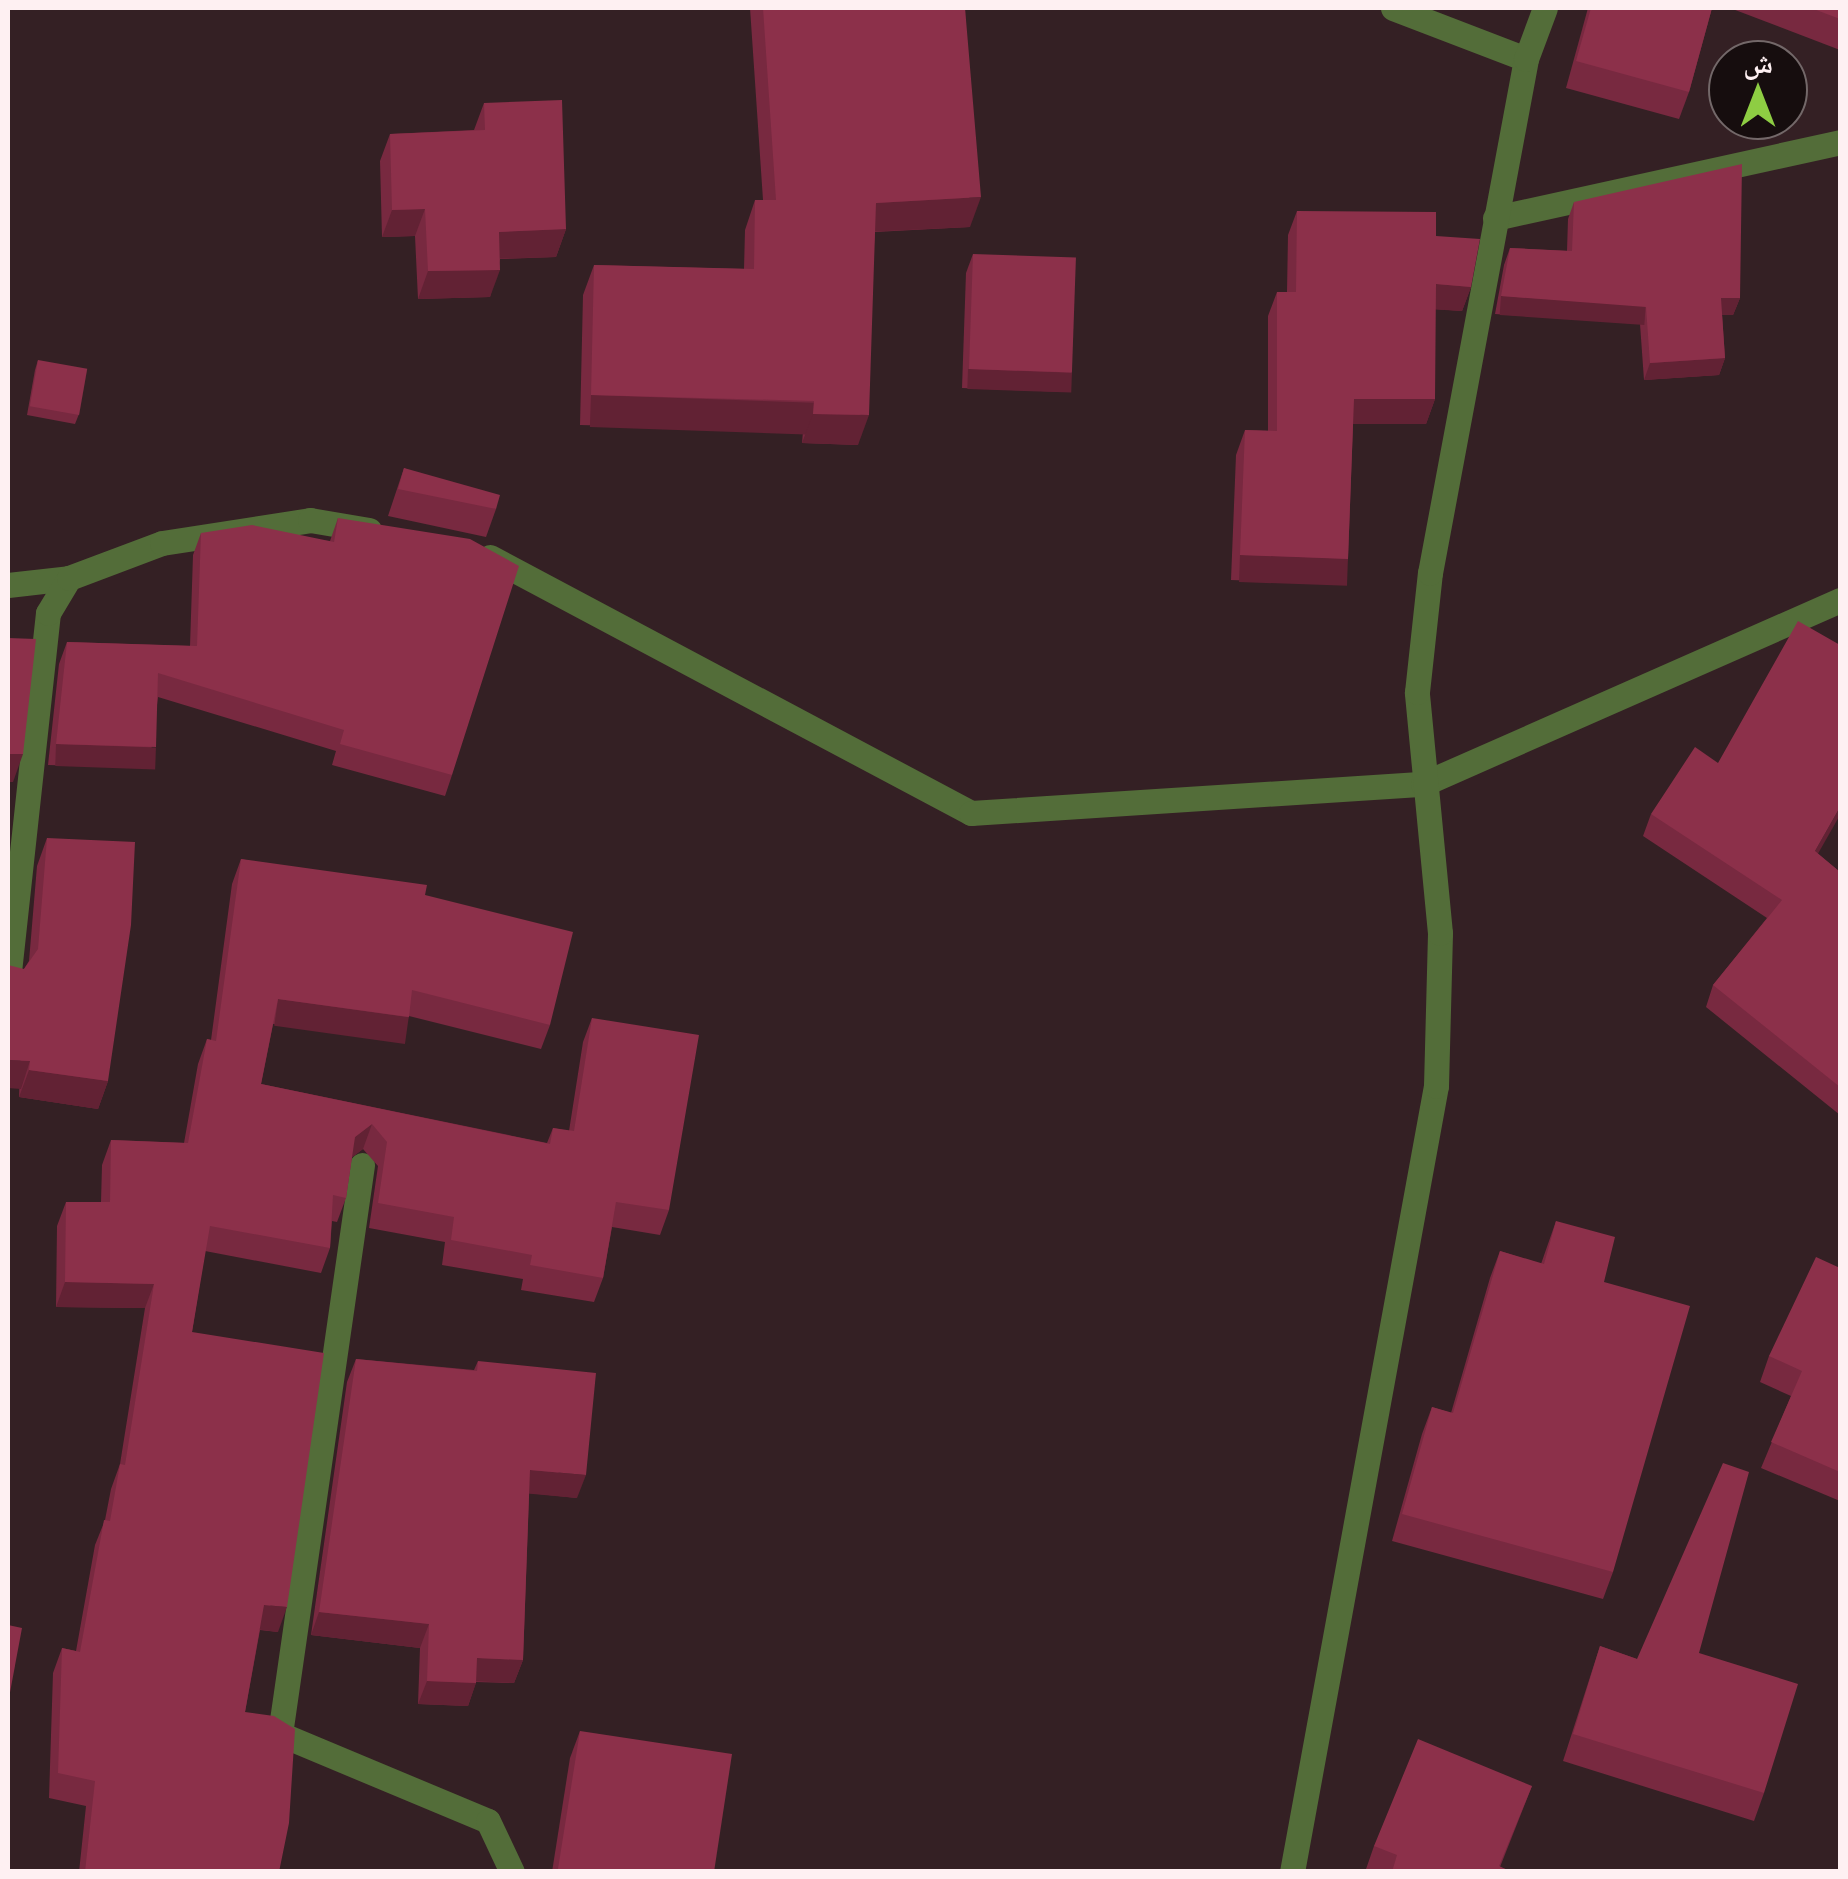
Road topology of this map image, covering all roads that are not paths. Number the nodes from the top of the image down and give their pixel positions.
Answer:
1 (1393, 8) edge
2 (1545, 8) edge
3 (1526, 59) junction
4 (1840, 142) edge
5 (1495, 218) junction
6 (388, 532) edge
7 (467, 545) edge
8 (69, 578) junction
9 (8, 585) edge
10 (1840, 600) edge
11 (1424, 784) junction
12 (8, 981) edge
13 (362, 1165) edge
14 (512, 1872) edge
15 (1292, 1872) edge

1 - 3 street
2 - 3 street
3 - 5 street
4 - 5 street
5 - 11 street
6 - 8 street
7 - 11 street
8 - 9 street
8 - 12 street
10 - 11 street
11 - 15 street
13 - 14 street

